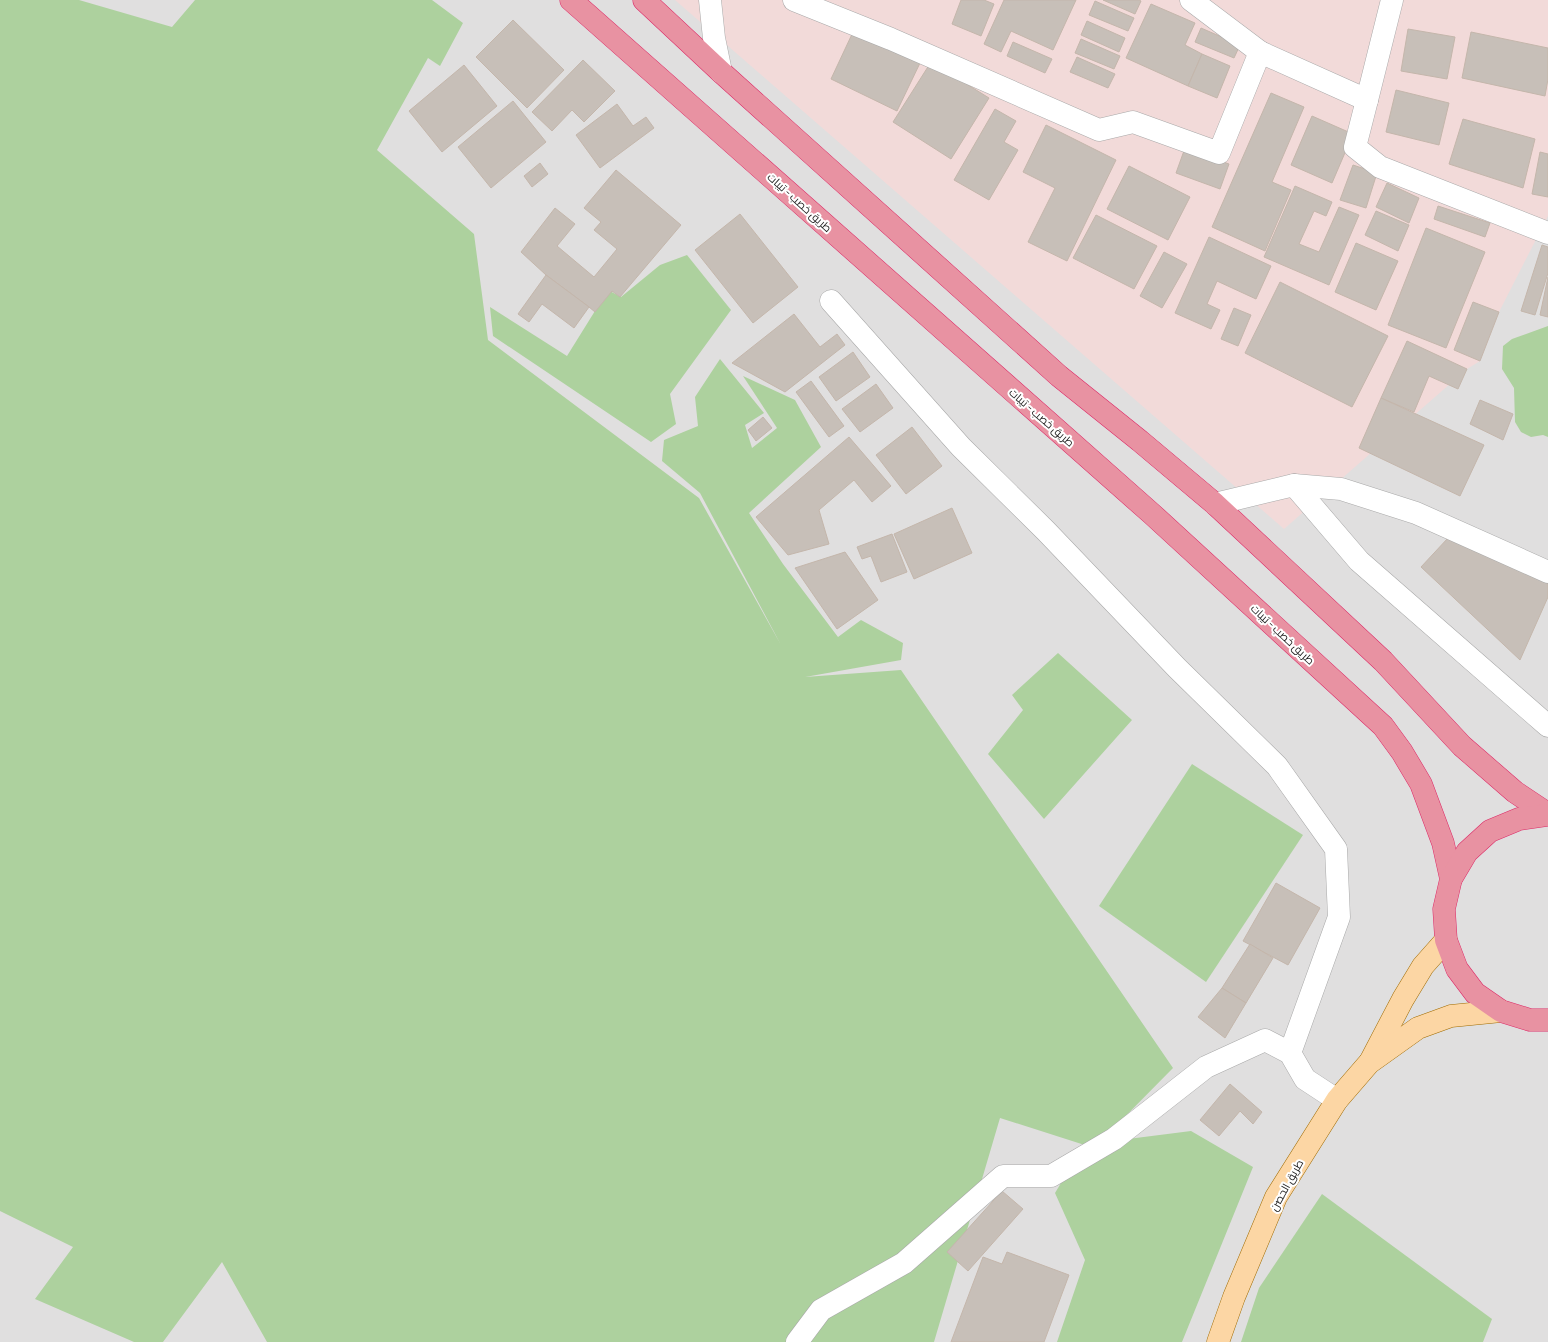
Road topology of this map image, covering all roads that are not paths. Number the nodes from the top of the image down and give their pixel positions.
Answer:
1 (571, 0) edge
2 (644, 0) edge
3 (710, 0) edge
4 (794, 0) edge
5 (1191, 0) edge
6 (1392, 0) edge
7 (1260, 52) junction
8 (721, 72) junction
9 (1367, 100) junction
10 (1548, 234) edge
11 (831, 301) dead end
12 (1294, 485) junction
13 (1214, 504) junction
14 (1548, 572) edge
15 (1548, 726) edge
16 (1548, 815) edge
17 (1451, 879) junction
18 (1446, 940) junction
19 (1500, 1011) junction
20 (1542, 1023) edge
21 (1290, 1053) junction
22 (1369, 1063) junction
23 (1337, 1100) junction
24 (797, 1342) edge
25 (1218, 1342) edge

1 - 17 highway, طريق خصب - تيبات
2 - 8 highway
3 - 8 street
4 - 7 street
5 - 7 street
6 - 9 street
7 - 9 street
8 - 13 highway
9 - 10 street
11 - 21 street
12 - 13 street
12 - 14 street
12 - 15 street
13 - 16 highway
16 - 17 highway
17 - 18 highway
18 - 19 highway
18 - 22 main road, طريق الحصن
19 - 20 highway
19 - 22 main road, طريق الحصن
21 - 23 street
21 - 24 street
22 - 23 main road, طريق الحصن
23 - 25 main road, طريق الحصن

